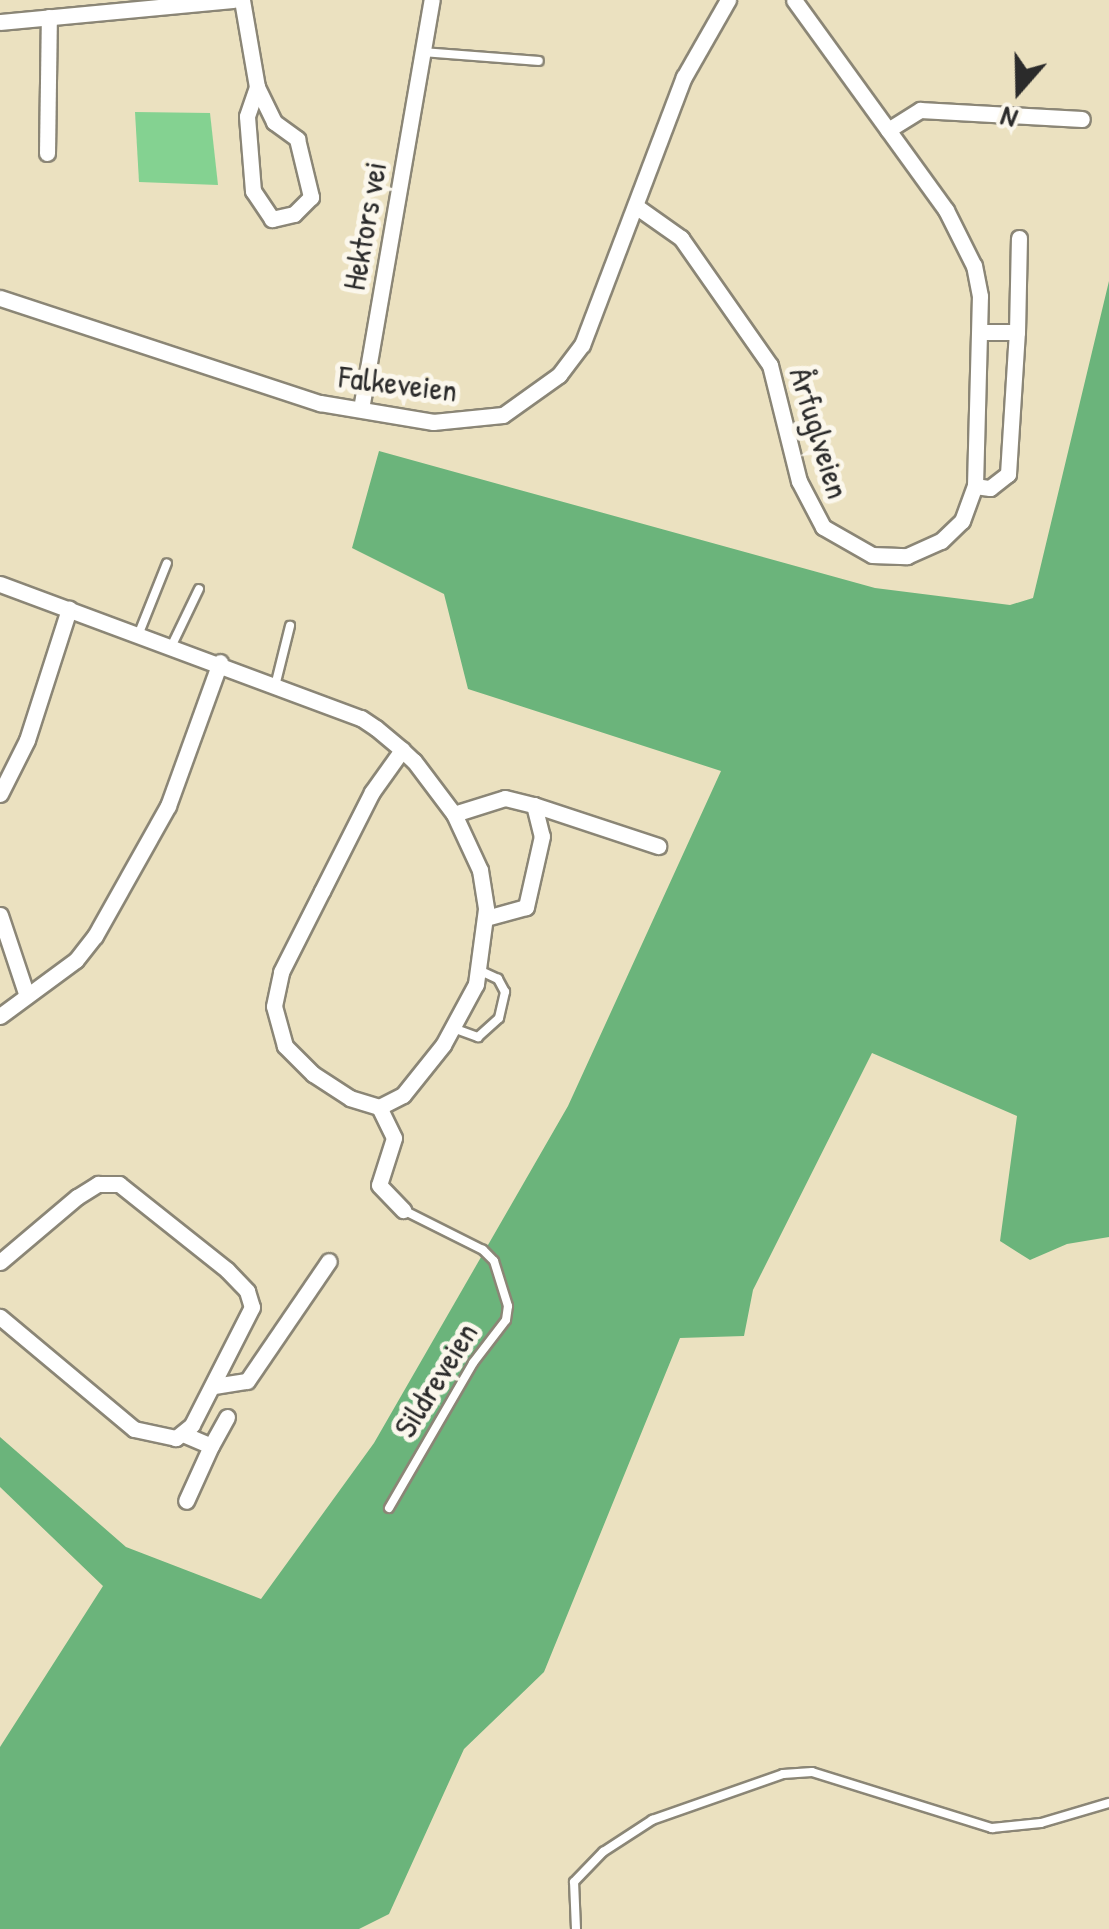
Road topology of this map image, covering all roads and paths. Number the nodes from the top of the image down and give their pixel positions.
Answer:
1 (233, 0) edge
2 (242, 0) edge
3 (432, 0) edge
4 (728, 0) edge
5 (794, 0) edge
6 (151, 4) edge
7 (49, 17) junction
8 (0, 22) edge
9 (422, 52) junction
10 (539, 61) dead end
11 (257, 87) junction
12 (1082, 119) dead end
13 (888, 130) junction
14 (47, 153) dead end
15 (637, 207) junction
16 (1019, 238) dead end
17 (0, 298) edge
18 (980, 332) junction
19 (1017, 332) junction
20 (361, 409) junction
21 (975, 486) junction
22 (167, 563) dead end
23 (0, 584) edge
24 (199, 589) dead end
25 (69, 609) junction
26 (290, 626) dead end
27 (140, 633) junction
28 (172, 645) junction
29 (220, 662) junction
30 (276, 682) junction
31 (402, 750) junction
32 (0, 794) edge
33 (534, 805) junction
34 (454, 814) junction
35 (658, 846) dead end
36 (0, 914) edge
37 (486, 918) junction
38 (479, 970) junction
39 (27, 996) junction
40 (0, 1016) edge
41 (453, 1028) junction
42 (379, 1107) junction
43 (403, 1210) joint
44 (329, 1261) dead end
45 (0, 1262) edge
46 (0, 1317) edge
47 (214, 1386) junction
48 (227, 1417) dead end
49 (184, 1434) junction
50 (211, 1446) junction
51 (186, 1500) dead end
52 (389, 1508) dead end
53 (1109, 1803) edge
54 (576, 1929) edge

1 - 6 street
2 - 11 street
3 - 9 street, Hektors vei
4 - 15 street, Falkeveien
5 - 13 street, Årfuglveien
6 - 7 street
7 - 8 street
7 - 14 street
9 - 10 lane
9 - 20 street, Hektors vei
11 - 11 street
12 - 13 street
13 - 18 street, Årfuglveien
15 - 20 street, Falkeveien
15 - 21 street, Årfuglveien
16 - 19 street, Årfuglveien
17 - 20 street, Falkeveien
18 - 19 street
18 - 21 street, Årfuglveien
19 - 21 street, Årfuglveien
22 - 27 lane
23 - 25 street
24 - 28 lane
25 - 27 street
25 - 32 street
26 - 30 lane
27 - 28 street
28 - 29 street
29 - 30 street
29 - 39 street
30 - 31 street
31 - 34 street
31 - 42 street
33 - 34 street
33 - 35 street
33 - 37 street
34 - 37 street
36 - 39 street
37 - 38 street
38 - 41 street
38 - 41 lane
39 - 40 street
41 - 42 street
42 - 43 street, Sildreveien
43 - 52 lane, Sildreveien
44 - 47 street
45 - 47 street
46 - 49 street
47 - 49 street
48 - 50 street
49 - 50 street
50 - 51 street
53 - 54 lane

